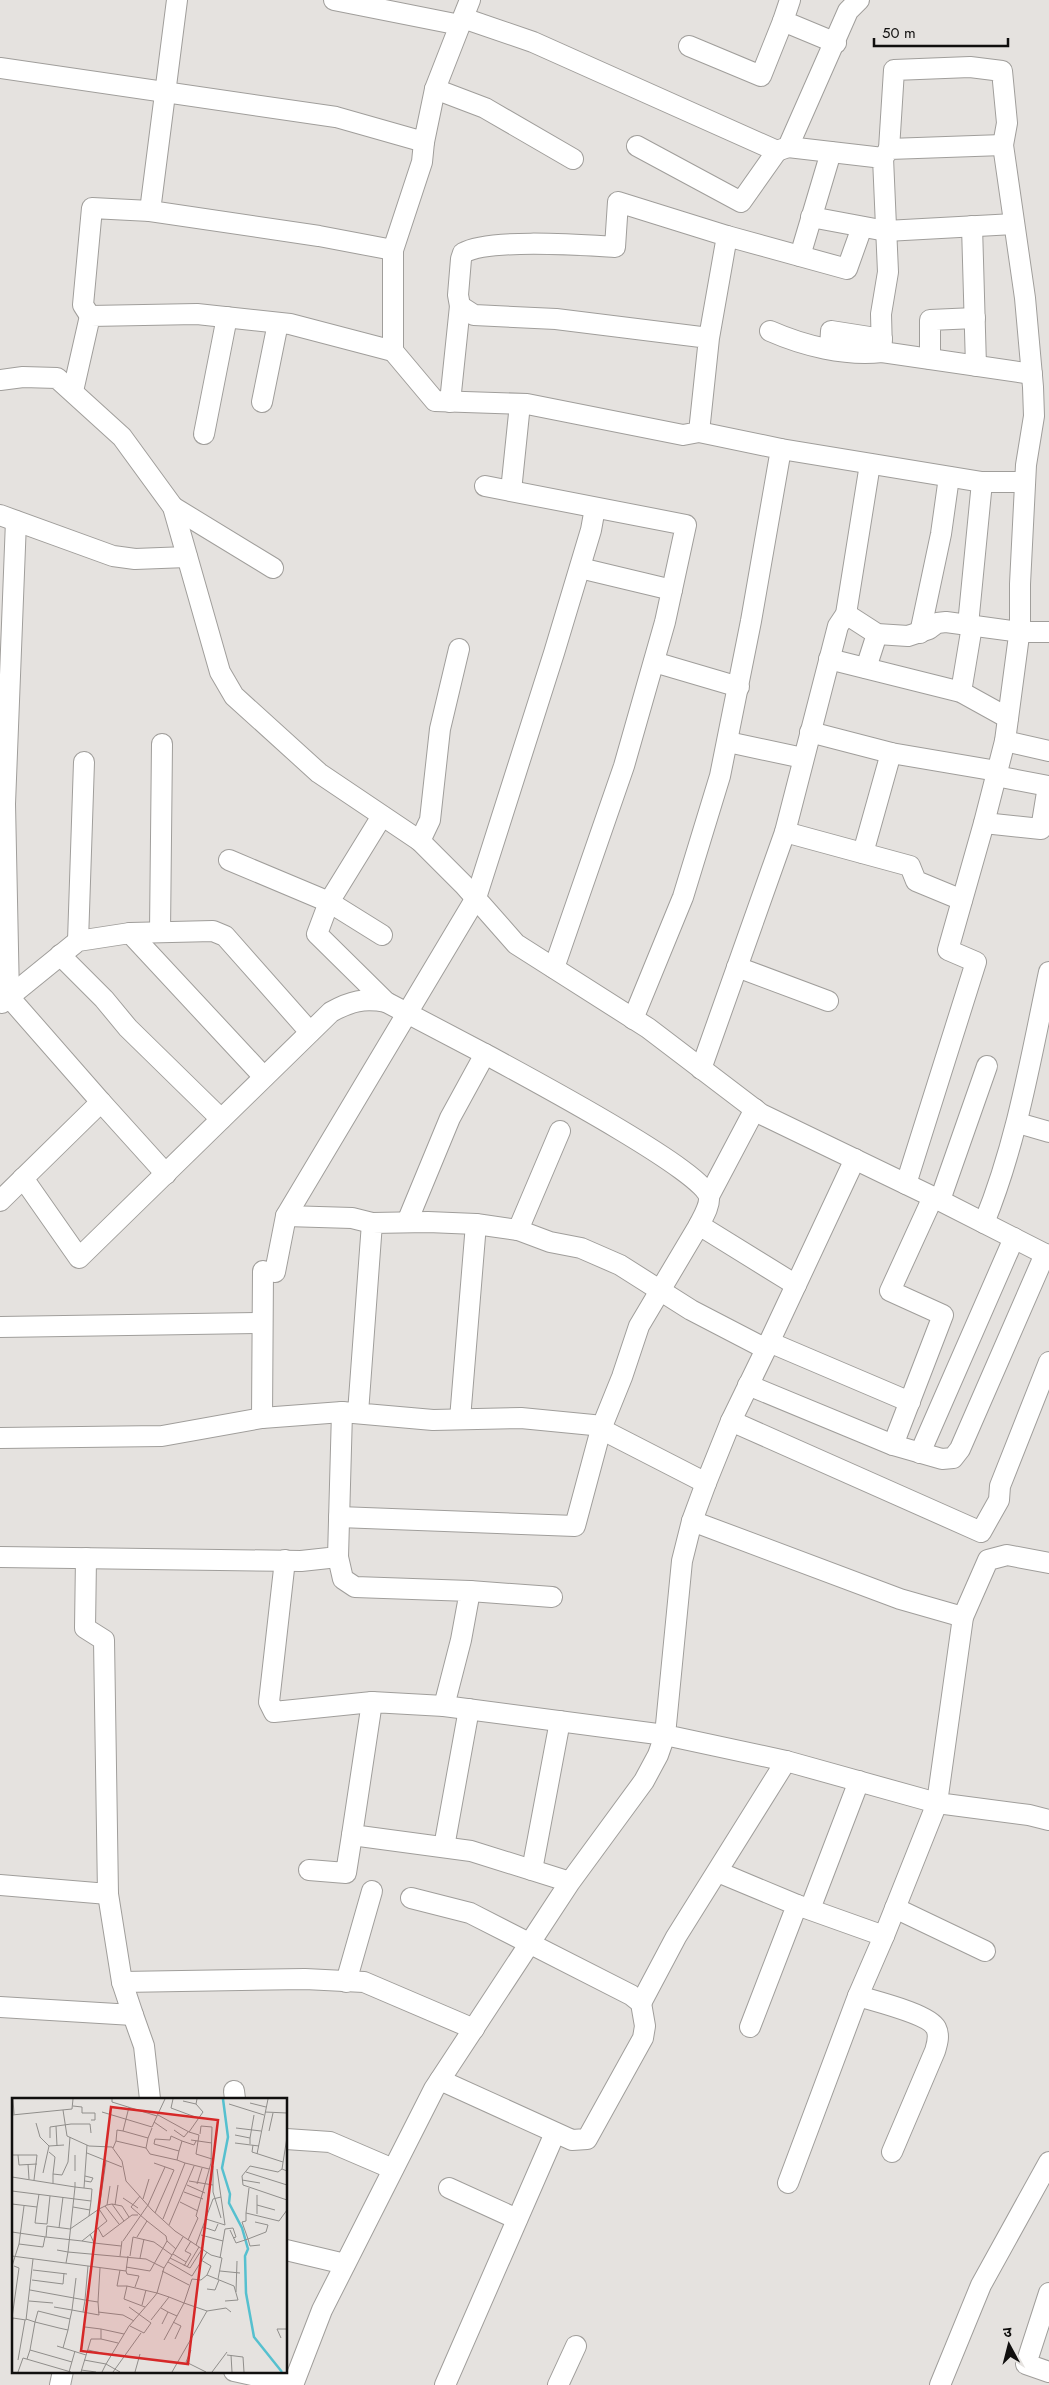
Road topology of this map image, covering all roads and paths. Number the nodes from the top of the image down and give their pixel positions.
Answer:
1 (177, 0) edge
2 (334, 0) edge
3 (790, 0) edge
4 (857, 0) edge
5 (464, 14) edge
6 (783, 21) junction
7 (836, 43) junction
8 (689, 46) dead end
9 (0, 68) edge
10 (435, 89) junction
11 (166, 92) junction
12 (424, 142) junction
13 (637, 146) dead end
14 (1003, 146) junction
15 (783, 149) junction
16 (831, 152) junction
17 (886, 153) junction
18 (573, 159) dead end
19 (150, 211) junction
20 (811, 217) junction
21 (1014, 224) junction
22 (972, 226) junction
23 (862, 227) junction
24 (886, 231) junction
25 (727, 236) junction
26 (393, 250) junction
27 (800, 256) junction
28 (460, 306) junction
29 (90, 316) junction
30 (227, 317) junction
31 (975, 318) junction
32 (278, 323) junction
33 (770, 331) dead end
34 (709, 338) junction
35 (882, 346) junction
36 (393, 351) junction
37 (930, 359) junction
38 (976, 366) junction
39 (1032, 374) junction
40 (0, 380) edge
41 (73, 391) junction
42 (262, 402) dead end
43 (450, 402) junction
44 (520, 404) junction
45 (699, 432) junction
46 (204, 434) dead end
47 (781, 449) junction
48 (870, 464) junction
49 (949, 477) junction
50 (982, 482) junction
51 (1025, 482) junction
52 (485, 486) dead end
53 (511, 491) junction
54 (173, 507) junction
55 (595, 508) junction
56 (8, 518) edge
57 (187, 557) junction
58 (274, 568) dead end
59 (580, 568) junction
60 (672, 590) junction
61 (846, 614) junction
62 (970, 626) junction
63 (1020, 632) junction
64 (1049, 632) edge
65 (920, 633) junction
66 (876, 634) junction
67 (459, 649) dead end
68 (829, 659) junction
69 (654, 662) junction
70 (866, 668) junction
71 (738, 687) junction
72 (961, 692) junction
73 (1008, 718) junction
74 (810, 732) junction
75 (728, 742) junction
76 (1005, 742) junction
77 (162, 744) dead end
78 (1049, 751) edge
79 (891, 753) junction
80 (803, 758) junction
81 (84, 762) dead end
82 (996, 773) junction
83 (2, 804) edge
84 (382, 816) junction
85 (984, 823) junction
86 (785, 832) junction
87 (420, 841) junction
88 (863, 853) junction
89 (229, 860) dead end
90 (476, 898) junction
91 (962, 900) junction
92 (329, 902) junction
93 (160, 932) junction
94 (130, 933) junction
95 (382, 935) dead end
96 (78, 941) junction
97 (60, 955) junction
98 (737, 967) junction
99 (554, 968) junction
100 (1049, 972) edge
101 (4, 1001) edge
102 (828, 1001) dead end
103 (386, 1002) junction
104 (407, 1013) junction
105 (633, 1019) junction
106 (310, 1032) junction
107 (1042, 1043) edge
108 (485, 1054) junction
109 (987, 1066) dead end
110 (702, 1069) junction
111 (264, 1077) junction
112 (101, 1102) junction
113 (755, 1109) junction
114 (221, 1119) junction
115 (1018, 1123) junction
116 (560, 1131) dead end
117 (1049, 1132) edge
118 (855, 1159) junction
119 (166, 1174) junction
120 (23, 1178) junction
121 (906, 1184) junction
122 (709, 1196) junction
123 (936, 1199) junction
124 (0, 1201) edge
125 (286, 1216) junction
126 (407, 1222) junction
127 (984, 1222) junction
128 (372, 1223) junction
129 (476, 1224) junction
130 (699, 1225) junction
131 (518, 1230) junction
132 (1014, 1238) junction
133 (1047, 1255) edge
134 (796, 1285) junction
135 (660, 1290) junction
136 (262, 1323) junction
137 (0, 1327) edge
138 (767, 1345) junction
139 (1049, 1364) edge
140 (748, 1385) junction
141 (910, 1402) junction
142 (350, 1412) junction
143 (262, 1418) junction
144 (460, 1419) junction
145 (731, 1421) junction
146 (601, 1429) junction
147 (0, 1438) edge
148 (892, 1445) junction
149 (920, 1453) junction
150 (706, 1483) junction
151 (339, 1517) junction
152 (692, 1521) junction
153 (0, 1557) edge
154 (338, 1557) junction
155 (86, 1558) junction
156 (285, 1560) junction
157 (1049, 1563) edge
158 (470, 1591) junction
159 (552, 1597) dead end
160 (963, 1617) junction
161 (372, 1702) junction
162 (444, 1706) junction
163 (469, 1709) junction
164 (560, 1722) junction
165 (665, 1736) junction
166 (786, 1761) junction
167 (859, 1781) junction
168 (937, 1803) junction
169 (1049, 1820) edge
170 (352, 1835) junction
171 (444, 1847) junction
172 (309, 1870) dead end
173 (532, 1870) junction
174 (718, 1872) junction
175 (570, 1882) junction
176 (0, 1886) edge
177 (372, 1891) dead end
178 (108, 1894) junction
179 (411, 1898) dead end
180 (804, 1907) junction
181 (895, 1908) junction
182 (884, 1936) junction
183 (530, 1942) junction
184 (985, 1952) dead end
185 (122, 1982) junction
186 (346, 1982) junction
187 (858, 1996) junction
188 (641, 2003) junction
189 (0, 2007) edge
190 (133, 2015) junction
191 (750, 2027) dead end
192 (474, 2029) junction
193 (440, 2080) junction
194 (150, 2098) edge
195 (555, 2133) junction
196 (288, 2139) edge
197 (892, 2152) dead end
198 (1049, 2162) edge
199 (394, 2170) junction
200 (788, 2183) dead end
201 (449, 2188) dead end
202 (517, 2220) junction
203 (288, 2250) edge
204 (345, 2264) junction
205 (1049, 2293) edge
206 (576, 2346) dead end
207 (63, 2372) edge
208 (238, 2372) edge
209 (1049, 2372) edge
210 (60, 2385) edge
211 (293, 2385) edge
212 (446, 2385) edge
213 (558, 2385) edge
214 (940, 2385) edge

1 - 11 street
2 - 5 street
3 - 6 street
4 - 7 street
5 - 10 street
5 - 15 street
6 - 7 street
6 - 8 street
7 - 15 street
9 - 11 street
10 - 12 street
10 - 18 street
11 - 12 street
11 - 19 street
12 - 26 street
13 - 15 street
14 - 17 street
14 - 17 street
14 - 21 street
15 - 16 street
16 - 17 street
16 - 20 street
17 - 24 street
19 - 26 street
19 - 29 street
20 - 23 street
20 - 27 street
21 - 22 street
21 - 39 street
22 - 24 street
22 - 31 street
23 - 24 street
23 - 27 street
24 - 35 street
25 - 27 street
25 - 28 street
25 - 34 street
26 - 36 street
28 - 34 street
28 - 43 street
29 - 30 street
29 - 41 street
30 - 32 street
30 - 46 street
31 - 37 street
31 - 38 street
32 - 36 street
32 - 42 street
33 - 35 street
34 - 45 street
35 - 37 street
36 - 43 street
37 - 38 street
38 - 39 street
39 - 51 street
40 - 41 street
41 - 54 street
43 - 44 street
44 - 45 street
44 - 53 street
45 - 47 street
47 - 48 street
47 - 71 street
48 - 49 street
48 - 61 street
49 - 50 street
49 - 65 street
50 - 51 street
50 - 62 street
51 - 63 street
52 - 53 street
53 - 55 street
54 - 57 street
54 - 58 street
55 - 59 street
55 - 60 street
56 - 57 street
56 - 83 street
57 - 84 street
59 - 60 street
59 - 90 street
60 - 69 street
61 - 66 street
61 - 68 street
62 - 63 street
62 - 65 street
62 - 72 street
63 - 64 street
63 - 73 street
65 - 66 street
66 - 70 street
67 - 87 street
68 - 70 street
68 - 74 street
69 - 71 street
69 - 99 street
70 - 72 street
71 - 75 street
72 - 73 street
73 - 76 street
74 - 79 street
74 - 80 street
75 - 80 street
75 - 105 street
76 - 78 street
76 - 82 street
77 - 93 street
79 - 82 street
79 - 88 street
80 - 86 street
81 - 96 street
82 - 85 street
82 - 85 street
83 - 101 street
84 - 87 street
84 - 92 street
85 - 91 street
86 - 88 street
86 - 98 street
87 - 90 street
88 - 91 street
89 - 92 street
90 - 99 street
90 - 104 street
91 - 121 street
92 - 95 street
92 - 103 street
93 - 94 street
93 - 106 street
94 - 96 street
94 - 111 street
96 - 97 street
97 - 101 street
97 - 114 street
98 - 102 street
98 - 110 street
99 - 105 street
100 - 107 street
101 - 112 street
103 - 104 street
103 - 106 street
104 - 108 street
104 - 125 street
105 - 110 street
106 - 111 street
107 - 115 street
108 - 122 street
108 - 126 street
109 - 123 street
110 - 113 street
111 - 114 street
112 - 119 street
112 - 120 street
113 - 118 street
113 - 122 street
114 - 119 street
115 - 117 street
115 - 127 street
116 - 131 street
118 - 121 street
118 - 134 street
119 - 120 street
120 - 124 street
121 - 123 street
122 - 130 street
123 - 127 street
123 - 141 street
125 - 128 street
125 - 136 street
126 - 128 street
126 - 129 street
127 - 132 street
128 - 142 street
129 - 131 street
129 - 144 street
130 - 134 street
130 - 135 street
131 - 135 street
132 - 133 street
132 - 149 street
133 - 149 street
134 - 138 street
135 - 138 street
135 - 146 street
136 - 137 street
136 - 143 street
138 - 140 street
138 - 141 street
139 - 145 street
140 - 145 street
140 - 148 street
141 - 148 street
142 - 143 street
142 - 144 street
142 - 151 street
143 - 147 street
144 - 146 street
145 - 150 street
146 - 150 street
146 - 151 street
148 - 149 street
150 - 152 street
151 - 154 street
152 - 160 street
152 - 165 street
153 - 155 street
154 - 156 street
154 - 158 street
155 - 156 street
155 - 178 street
156 - 161 street
157 - 160 street
158 - 159 street
158 - 162 street
160 - 168 street
161 - 162 street
161 - 170 street
162 - 163 street
163 - 164 street
163 - 171 street
164 - 165 street
164 - 173 street
165 - 166 street
165 - 175 street
166 - 167 street
166 - 174 street
167 - 168 street
167 - 180 street
168 - 169 street
168 - 181 street
170 - 171 street
170 - 172 street
171 - 173 street
173 - 175 street
174 - 180 street
174 - 188 street
175 - 183 street
176 - 178 street
177 - 186 street
178 - 185 street
179 - 183 street
180 - 182 street
180 - 191 street
181 - 182 street
181 - 184 street
182 - 187 street
183 - 188 street
183 - 192 street
185 - 186 street
185 - 190 street
186 - 192 street
187 - 197 street
187 - 200 street
188 - 195 street
189 - 190 street
190 - 194 street
192 - 193 street
193 - 195 street
193 - 199 street
195 - 202 street
196 - 199 street
198 - 214 street
199 - 204 street
201 - 202 street
202 - 212 street
203 - 204 street
204 - 211 street
205 - 209 street
206 - 213 street
207 - 210 street
208 - 211 street

